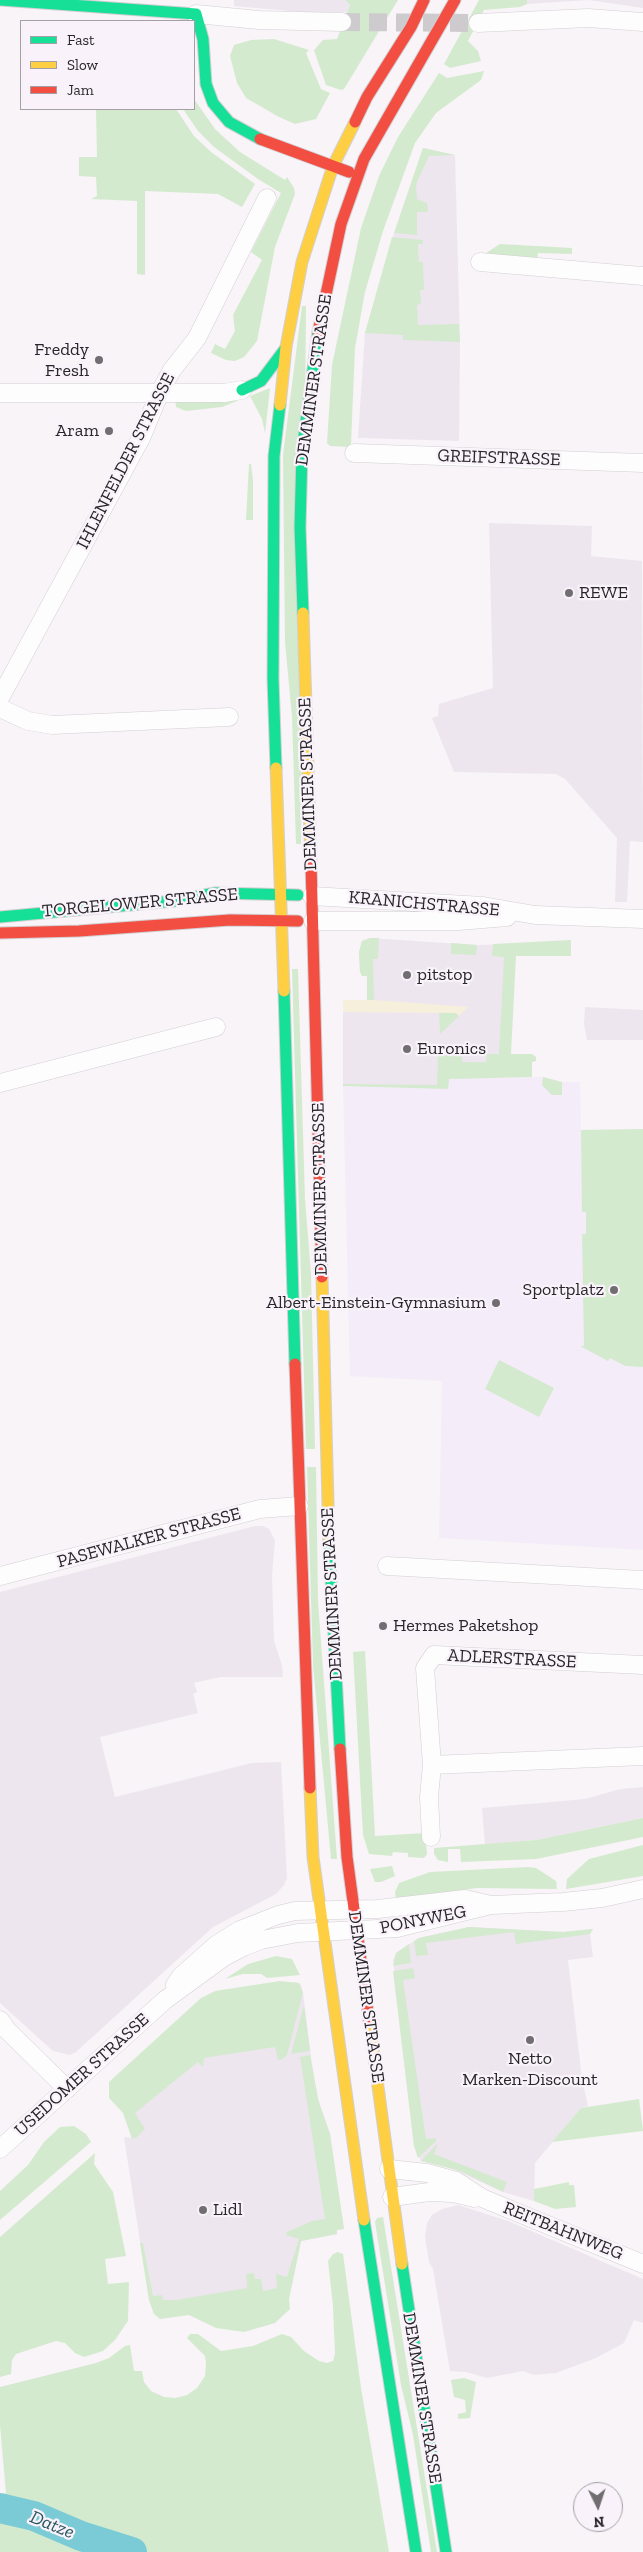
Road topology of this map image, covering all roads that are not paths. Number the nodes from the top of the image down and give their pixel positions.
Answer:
1 (0, 0) edge
2 (424, 0) edge
3 (455, 0) edge
4 (196, 14) junction
5 (342, 22) tunnel mouth
6 (643, 22) edge
7 (478, 23) tunnel mouth
8 (333, 166) junction
9 (358, 176) junction
10 (267, 198) dead end
11 (480, 262) dead end
12 (643, 276) edge
13 (286, 347) junction
14 (242, 390) joint
15 (160, 392) junction
16 (0, 393) edge
17 (354, 453) dead end
18 (643, 463) edge
19 (0, 698) edge
20 (0, 708) edge
21 (229, 717) dead end
22 (281, 895) junction
23 (312, 896) junction
24 (535, 915) junction
25 (0, 917) edge
26 (643, 919) edge
27 (282, 921) junction
28 (313, 921) junction
29 (0, 933) edge
30 (216, 1027) dead end
31 (0, 1083) edge
32 (299, 1506) junction
33 (387, 1566) dead end
34 (0, 1576) edge
35 (643, 1580) edge
36 (643, 1665) edge
37 (643, 1756) edge
38 (432, 1766) junction
39 (431, 1837) dead end
40 (643, 1889) edge
41 (491, 1905) junction
42 (354, 1909) junction
43 (321, 1910) junction
44 (357, 1931) junction
45 (324, 1932) junction
46 (165, 2000) junction
47 (0, 2020) edge
48 (67, 2089) junction
49 (0, 2149) edge
50 (389, 2169) junction
51 (392, 2197) junction
52 (482, 2198) junction
53 (361, 2201) junction
54 (643, 2264) edge
55 (416, 2552) edge
56 (446, 2552) edge

1 - 4 main road
2 - 8 main road, DEMMINER STRASSE
3 - 9 main road, DEMMINER STRASSE
4 - 5 street
4 - 8 main road
6 - 7 street
8 - 9 main road
8 - 13 main road, DEMMINER STRASSE
9 - 23 main road, DEMMINER STRASSE
10 - 15 street, IHLENFELDER STRASSE
11 - 12 street
13 - 14 main road
13 - 22 main road, DEMMINER STRASSE
14 - 15 street
15 - 16 street
15 - 19 street, IHLENFELDER STRASSE
17 - 18 street, GREIFSTRASSE
20 - 21 street
22 - 23 main road, TORGELOWER STRASSE
22 - 25 main road, TORGELOWER STRASSE
22 - 27 main road, DEMMINER STRASSE
23 - 24 street, KRANICHSTRASSE
23 - 28 main road, DEMMINER STRASSE
24 - 26 street, KRANICHSTRASSE
24 - 28 street, KRANICHSTRASSE
27 - 28 main road, TORGELOWER STRASSE
27 - 29 main road, TORGELOWER STRASSE
27 - 32 main road, DEMMINER STRASSE
28 - 42 main road, DEMMINER STRASSE
30 - 31 street
32 - 34 street, PASEWALKER STRASSE
32 - 43 main road, DEMMINER STRASSE
33 - 35 street
36 - 38 street, ADLERSTRASSE
37 - 38 street
38 - 39 street, ADLERSTRASSE
40 - 41 street, PONYWEG
41 - 42 street, PONYWEG
41 - 44 street, PONYWEG
42 - 43 street, USEDOMER STRASSE
42 - 44 main road, DEMMINER STRASSE
43 - 45 main road, DEMMINER STRASSE
43 - 46 street, USEDOMER STRASSE
44 - 45 street, PONYWEG
44 - 50 main road, DEMMINER STRASSE
45 - 46 street, USEDOMER STRASSE
45 - 53 main road, DEMMINER STRASSE
46 - 48 street, USEDOMER STRASSE
47 - 48 street
48 - 49 street, USEDOMER STRASSE
50 - 51 main road, DEMMINER STRASSE
50 - 52 street, REITBAHNWEG
51 - 52 street, REITBAHNWEG
51 - 53 main road
51 - 56 main road, DEMMINER STRASSE
52 - 54 street, REITBAHNWEG
53 - 55 main road, DEMMINER STRASSE

